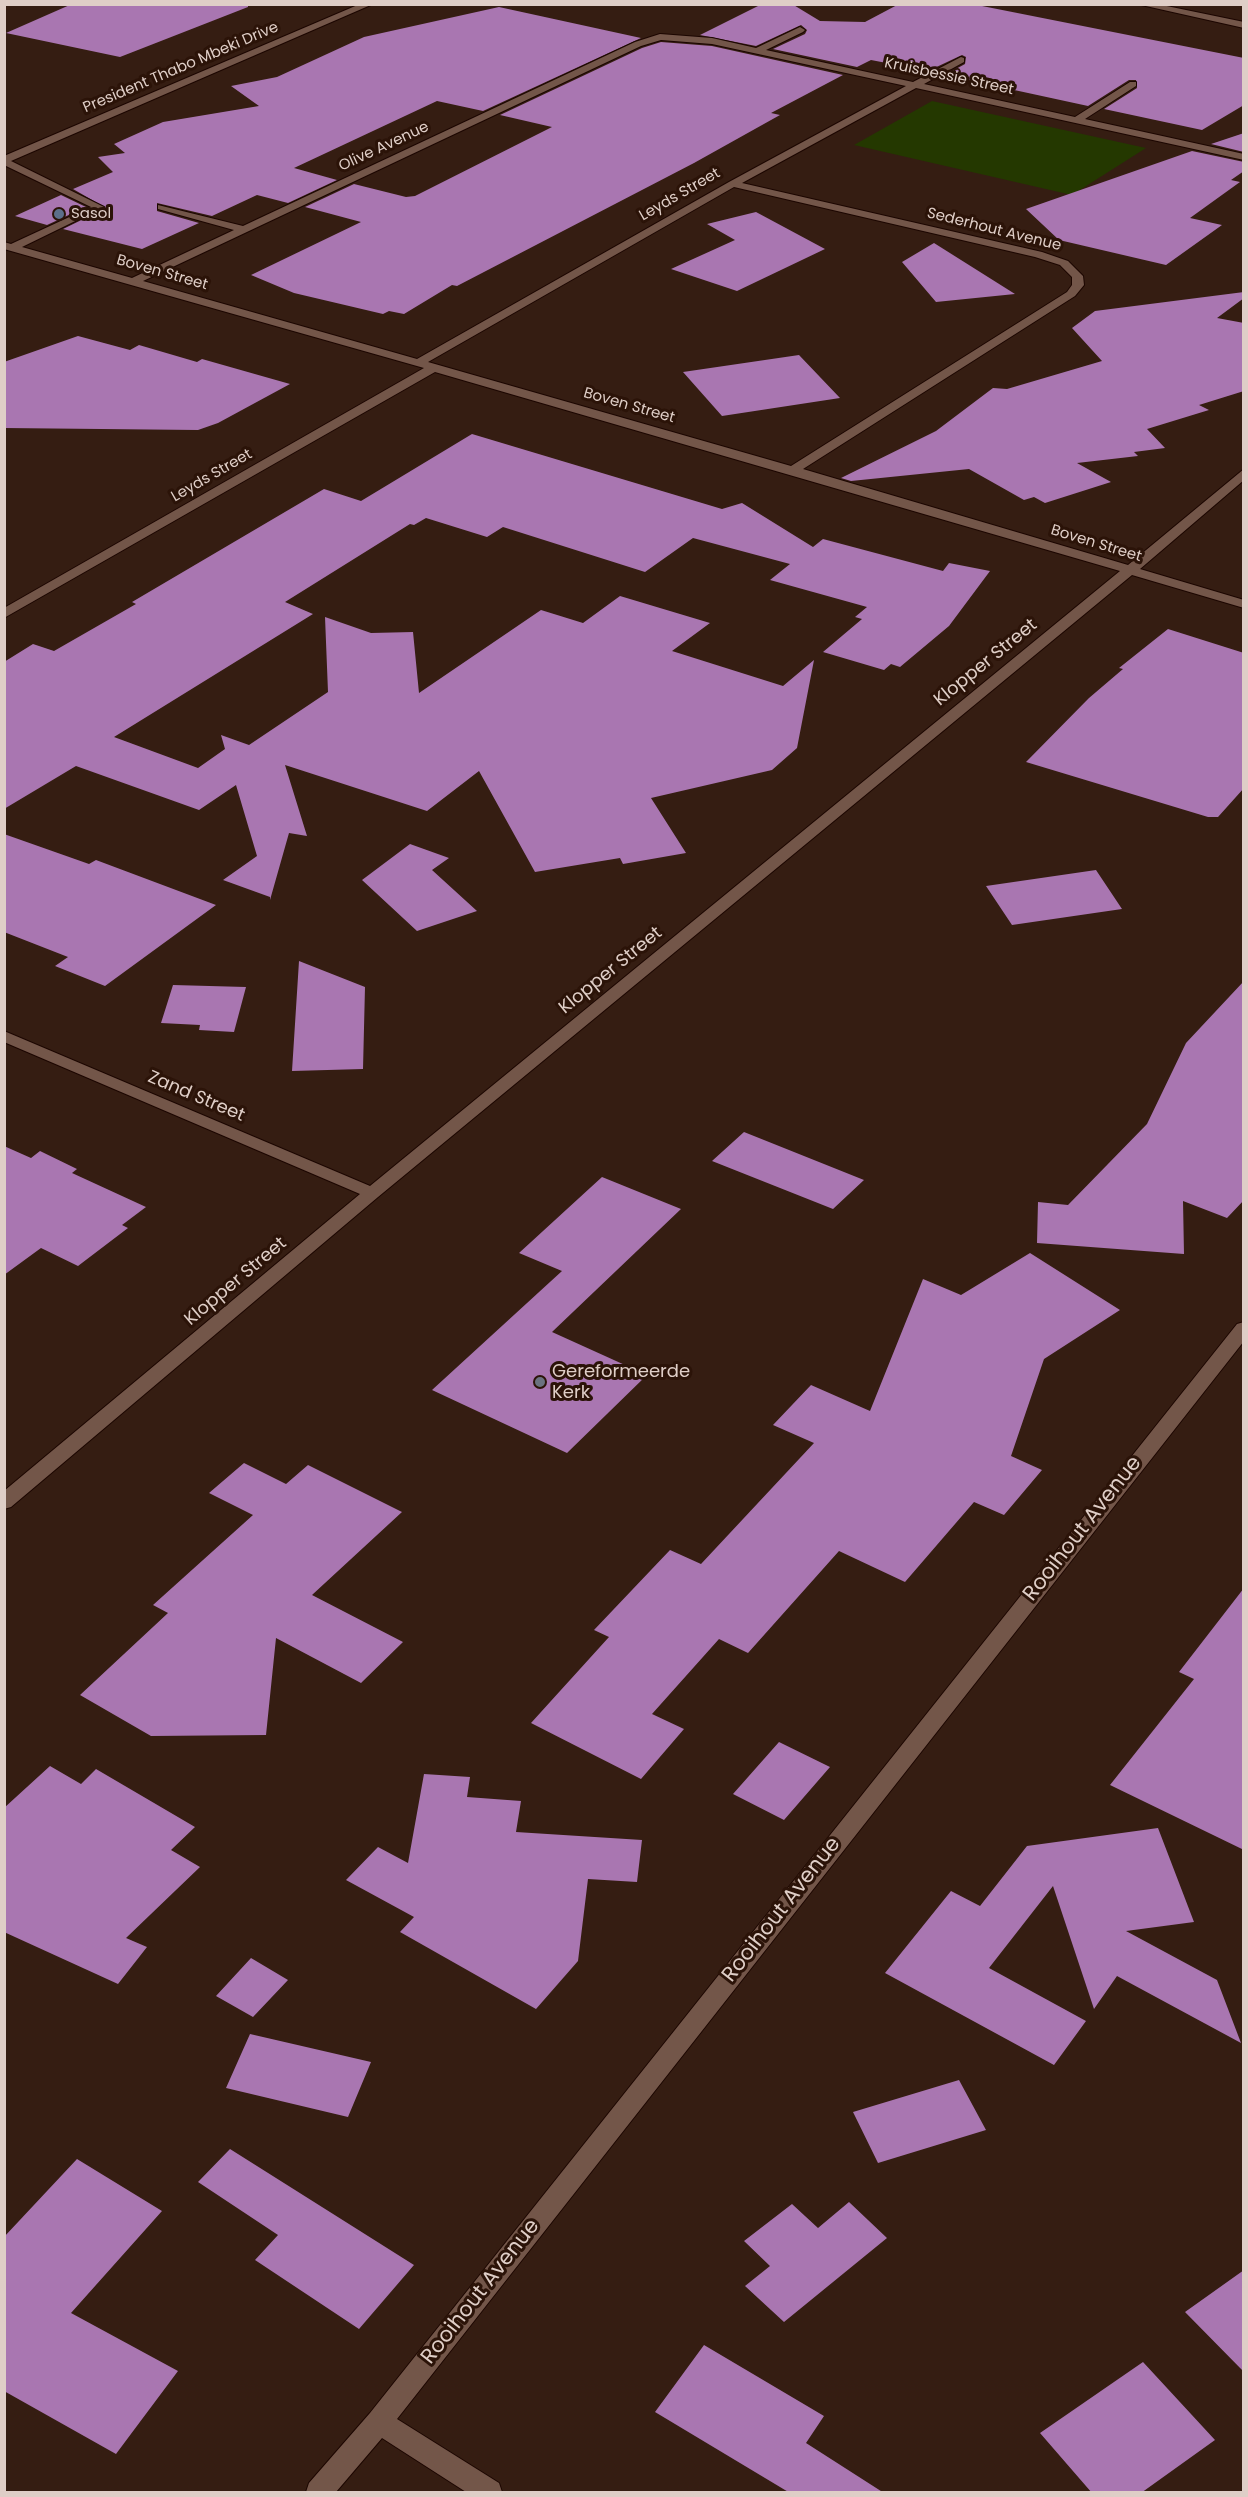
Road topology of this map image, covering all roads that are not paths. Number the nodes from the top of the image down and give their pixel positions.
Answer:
1 (369, 4) edge
2 (1141, 4) edge
3 (1244, 25) edge
4 (800, 30) dead end
5 (647, 40) joint
6 (757, 51) junction
7 (960, 60) dead end
8 (1133, 84) dead end
9 (917, 85) junction
10 (1077, 120) junction
11 (1244, 157) edge
12 (4, 161) edge
13 (733, 184) junction
14 (162, 207) dead end
15 (244, 230) junction
16 (8, 246) edge
17 (133, 282) junction
18 (419, 363) junction
19 (435, 367) junction
20 (793, 470) junction
21 (1244, 473) edge
22 (1129, 571) junction
23 (1244, 604) edge
24 (4, 614) edge
25 (4, 1036) edge
26 (372, 1193) junction
27 (1244, 1328) edge
28 (4, 1502) edge
29 (379, 2422) junction
30 (319, 2493) edge
31 (489, 2493) edge

1 - 12 street, President Thabo Mbeki Drive
2 - 3 street
4 - 6 street
5 - 6 street, Kruisbessie Street
5 - 15 street, Olive Avenue
6 - 9 street, Kruisbessie Street
7 - 9 street, Leyds Street
8 - 10 street
9 - 10 street, Kruisbessie Street
9 - 13 street, Leyds Street
10 - 11 street, Kruisbessie Street
12 - 16 street
13 - 18 street, Leyds Street
13 - 20 street, Sederhout Avenue
14 - 15 street
15 - 17 street, Olive Avenue
16 - 17 street, Boven Street
17 - 18 street, Boven Street
18 - 19 street, Boven Street
19 - 20 street, Boven Street
19 - 24 street, Leyds Street
20 - 22 street, Boven Street
21 - 22 street, Klopper Street
22 - 23 street, Boven Street
22 - 26 street, Klopper Street
25 - 26 street, Zand Street
26 - 28 street, Klopper Street
27 - 29 street, Rooihout Avenue
29 - 30 street, Rooihout Avenue
29 - 31 street

